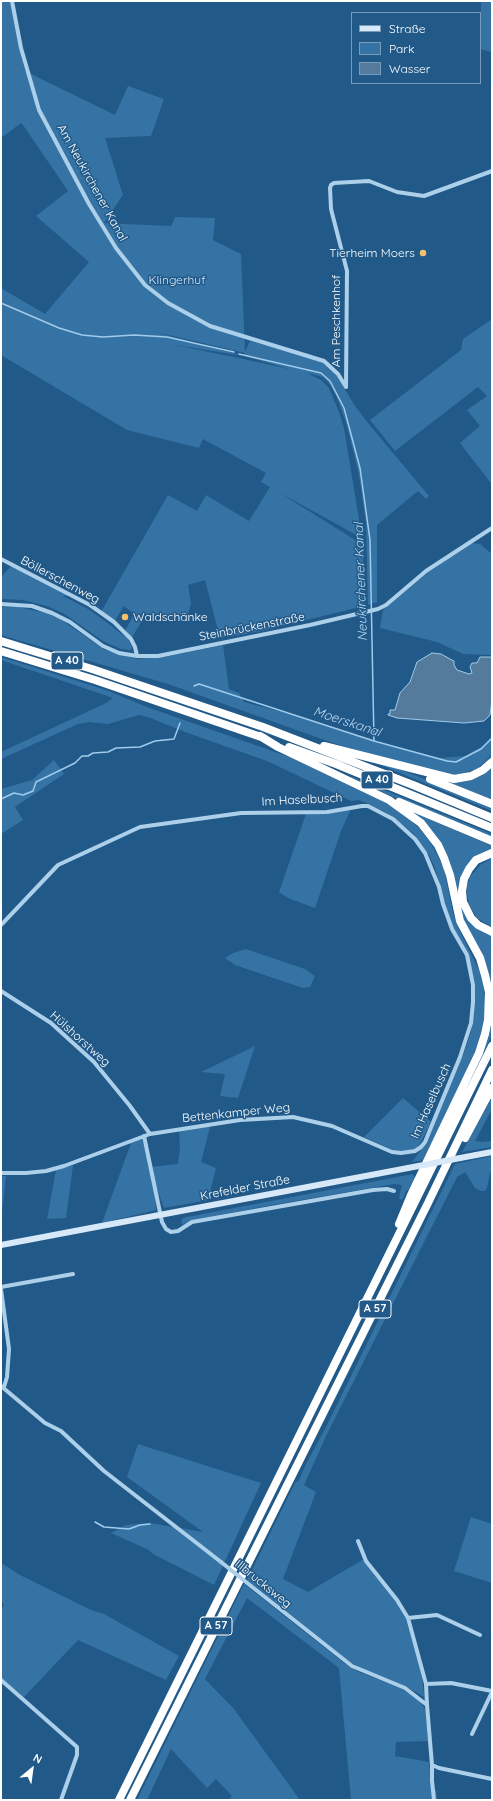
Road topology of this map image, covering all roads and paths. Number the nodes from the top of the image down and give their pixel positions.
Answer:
1 (12, 1) edge
2 (492, 171) edge
3 (346, 387) joint
4 (492, 528) edge
5 (1, 559) edge
6 (1, 604) edge
7 (1, 642) edge
8 (1, 650) edge
9 (137, 656) junction
10 (260, 736) junction
11 (291, 737) junction
12 (361, 755) junction
13 (492, 762) edge
14 (370, 790) junction
15 (492, 804) edge
16 (492, 818) edge
17 (492, 828) edge
18 (492, 841) edge
19 (492, 853) edge
20 (1, 925) edge
21 (492, 932) edge
22 (1, 991) edge
23 (492, 1046) edge
24 (492, 1070) edge
25 (492, 1089) edge
26 (150, 1134) junction
27 (144, 1136) junction
28 (373, 1144) joint
29 (492, 1152) edge
30 (1, 1173) edge
31 (394, 1191) dead end
32 (428, 1204) junction
33 (161, 1215) junction
34 (1, 1245) edge
35 (73, 1274) dead end
36 (377, 1278) junction
37 (1, 1288) edge
38 (2, 1387) edge
39 (358, 1541) dead end
40 (408, 1618) junction
41 (480, 1635) dead end
42 (1, 1680) edge
43 (426, 1684) junction
44 (492, 1692) edge
45 (427, 1705) junction
46 (472, 1734) dead end
47 (432, 1765) junction
48 (492, 1779) edge
49 (61, 1800) edge
50 (119, 1800) edge
51 (130, 1800) edge
52 (434, 1800) edge

1 - 3 street, Am Neukirchener Kanal
2 - 3 street, Am Peschkenhof
4 - 9 street, Steinbrückenstraße
5 - 9 street, Böllerschenweg
6 - 9 street, Steinbrückenstraße
7 - 11 highway, A 40
8 - 10 highway, A 40
10 - 14 highway
10 - 17 highway, A 40
11 - 12 highway
11 - 16 highway, A 40
12 - 13 highway
12 - 15 highway
14 - 18 highway
14 - 36 highway
19 - 21 highway
20 - 28 street, Im Haselbusch
22 - 26 street, Hülshorstweg
23 - 36 highway, A 57
24 - 32 highway, A 57
25 - 32 highway
26 - 27 street, Bettenkamper Weg
26 - 28 street, Bettenkamper Weg
27 - 30 street, Bettenkamper Weg
27 - 33 street
29 - 33 main road, Krefelder Straße, bridge
31 - 33 street
32 - 51 highway, A 57
33 - 34 main road, Krefelder Straße
35 - 37 street
36 - 50 highway, A 57
37 - 38 street
38 - 45 street, Illbrucksweg, bridge
39 - 40 street
40 - 41 street
40 - 43 street
42 - 49 street
43 - 44 street
43 - 45 street
44 - 46 street
45 - 47 street
47 - 48 street
47 - 52 street

